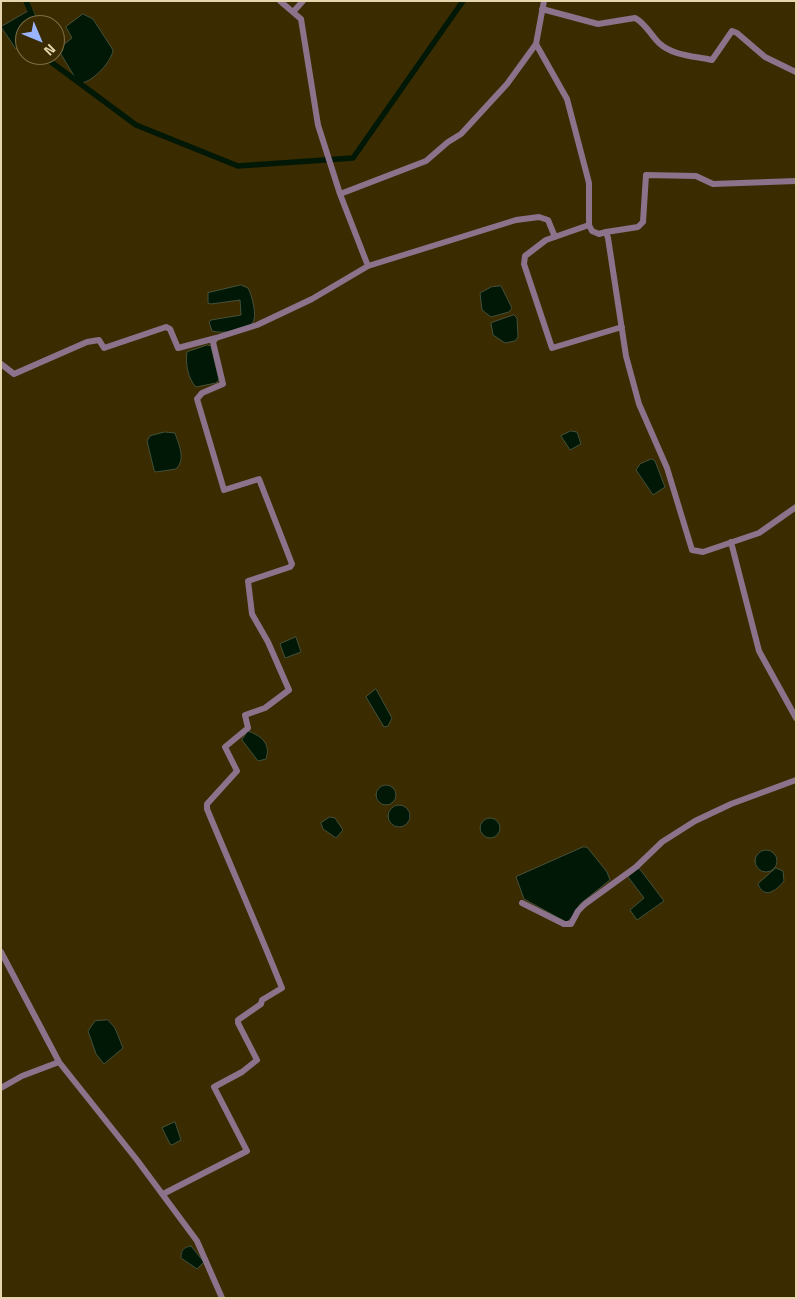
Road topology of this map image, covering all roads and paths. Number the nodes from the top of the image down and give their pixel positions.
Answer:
1 (280, 1) edge
2 (303, 1) edge
3 (544, 1) edge
4 (542, 10) junction
5 (293, 12) junction
6 (536, 44) junction
7 (796, 72) edge
8 (796, 181) edge
9 (340, 194) junction
10 (589, 224) junction
11 (606, 232) junction
12 (555, 237) junction
13 (368, 266) junction
14 (622, 327) junction
15 (216, 338) junction
16 (1, 364) edge
17 (796, 507) edge
18 (731, 542) junction
19 (796, 718) edge
20 (796, 780) edge
21 (522, 903) dead end
22 (1, 952) edge
23 (59, 1062) junction
24 (1, 1088) edge
25 (163, 1194) junction
26 (222, 1298) edge

1 - 5 street
2 - 5 street
3 - 4 street
4 - 6 street
4 - 7 street
5 - 9 street
6 - 9 street
6 - 10 street
8 - 11 street
9 - 13 street
10 - 11 street
10 - 12 street
11 - 14 street
12 - 13 street
12 - 14 street
13 - 15 street
14 - 18 street
15 - 16 street
15 - 25 street
17 - 18 street
18 - 19 street
20 - 21 street
22 - 23 street
23 - 24 street
23 - 25 street
25 - 26 street

